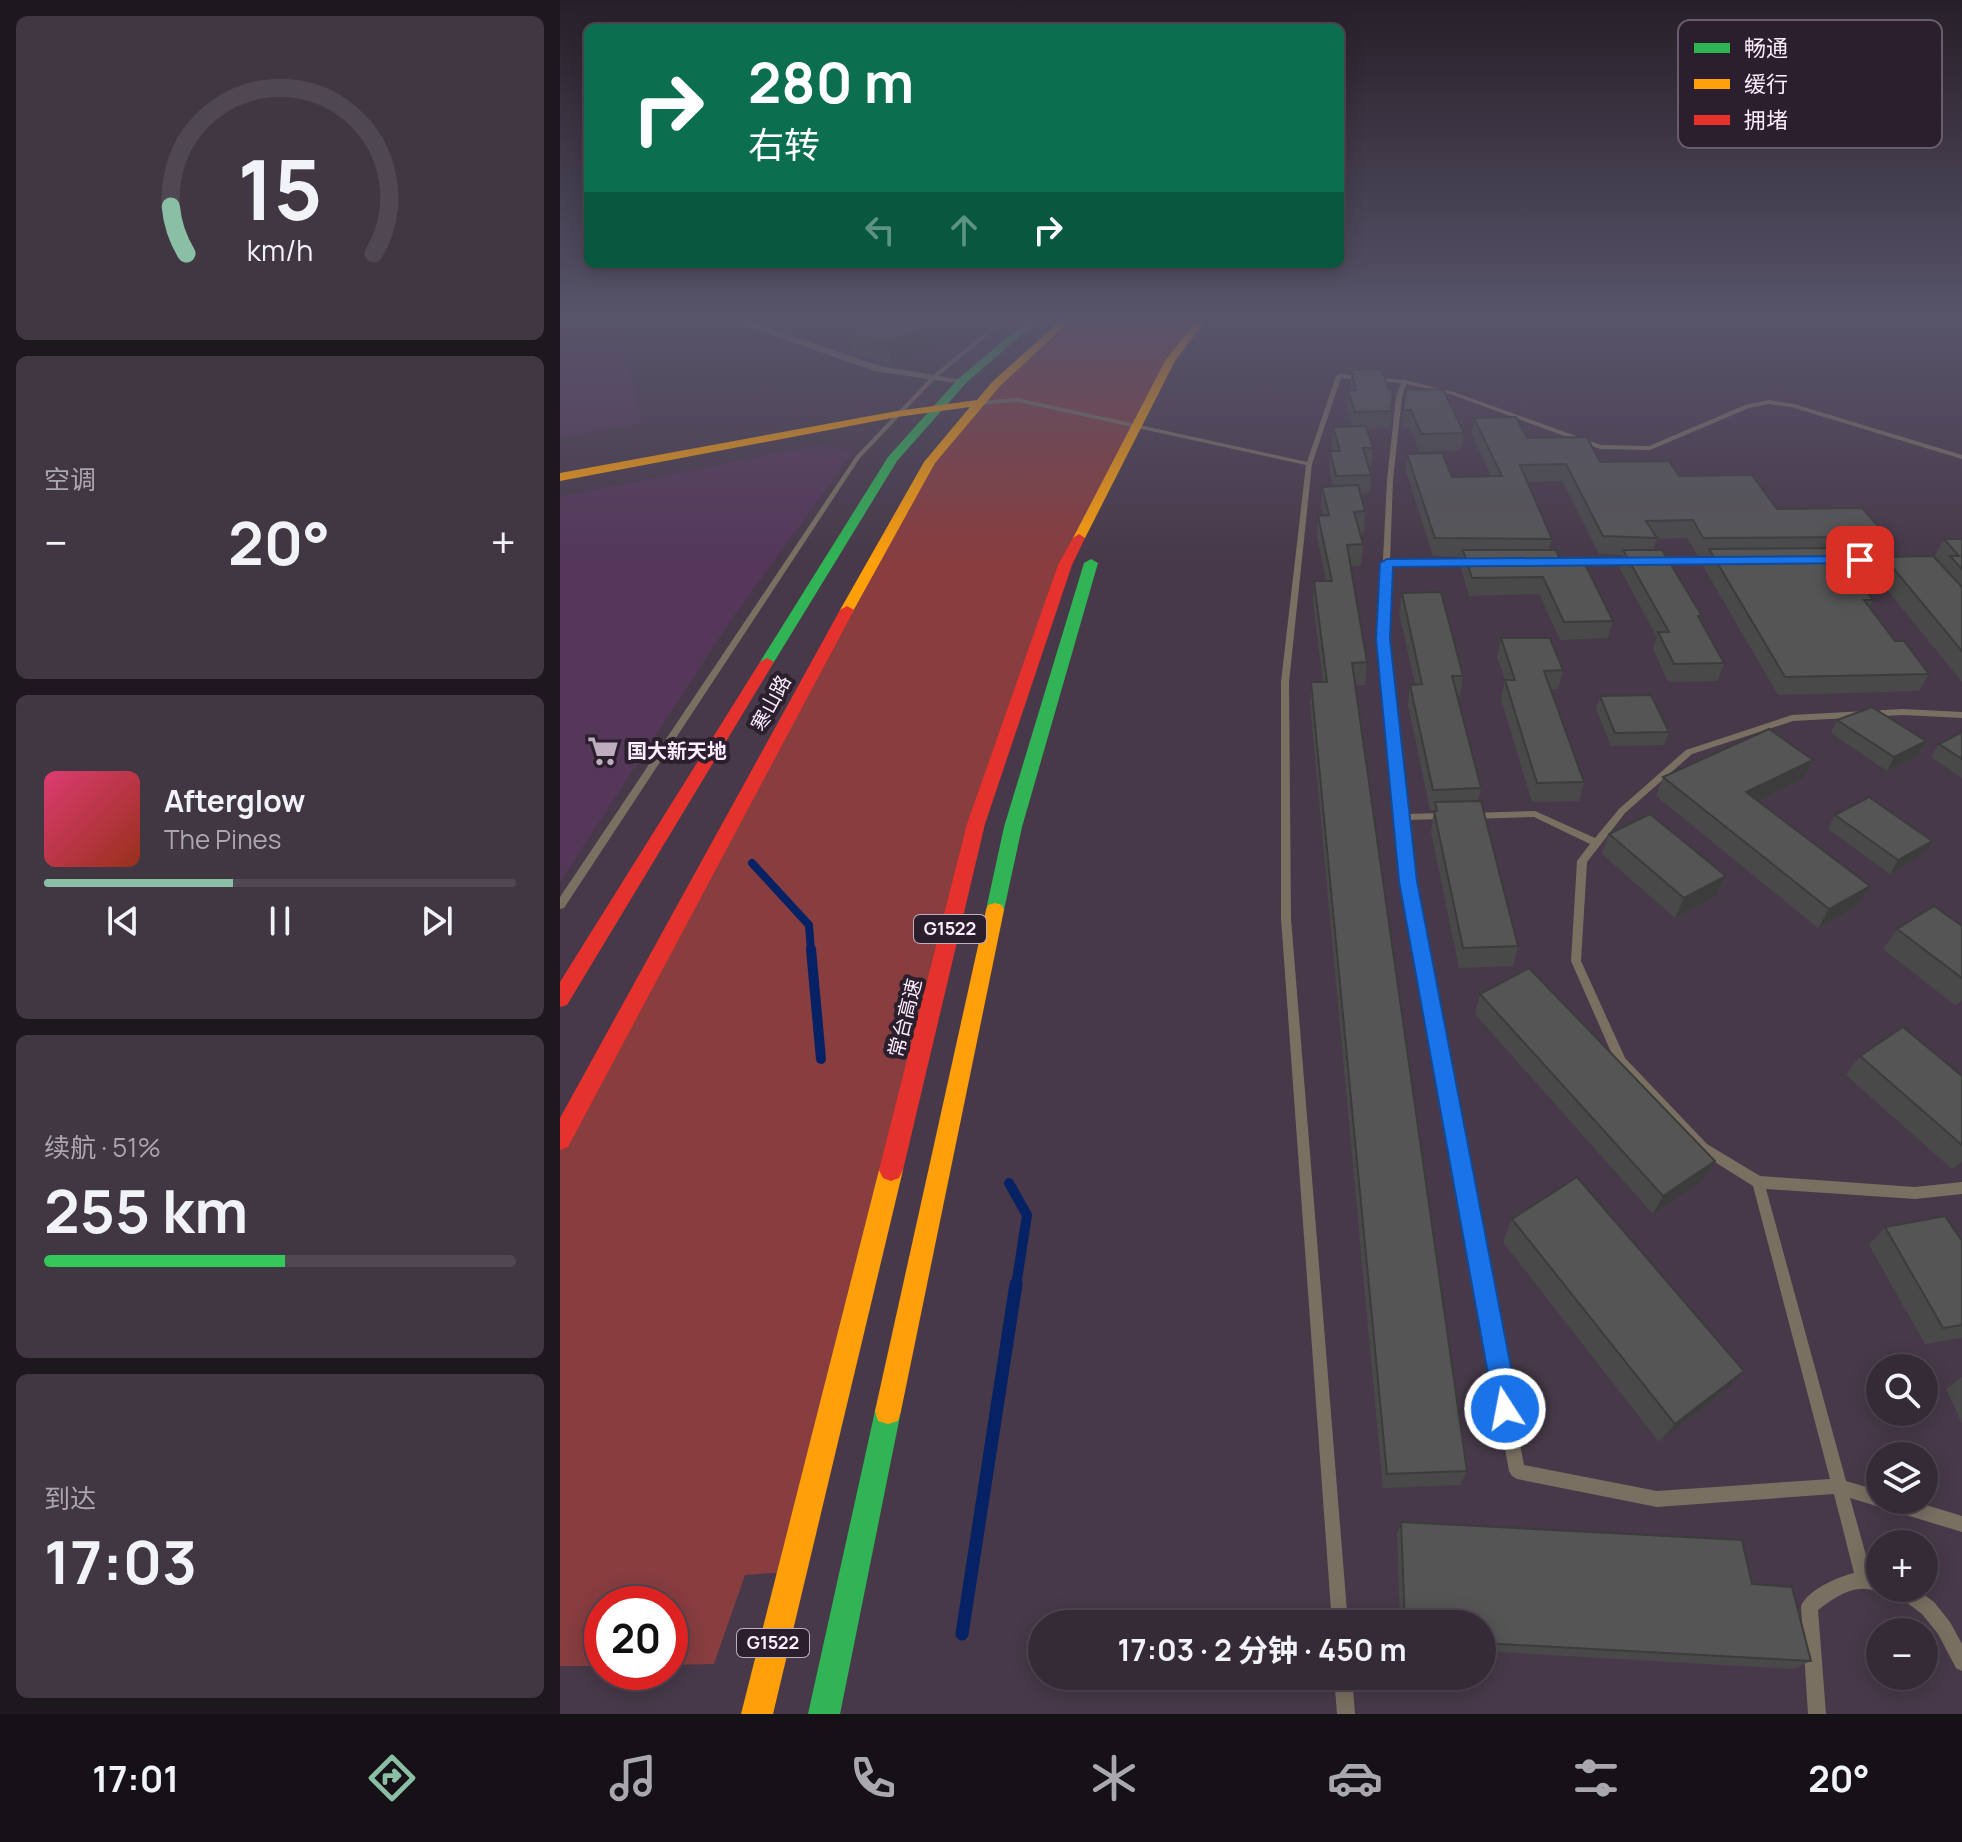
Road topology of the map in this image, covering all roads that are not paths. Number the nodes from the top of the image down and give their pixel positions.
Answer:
1 (910, 401) edge
2 (944, 401) edge
3 (1005, 401) edge
4 (1022, 401) edge
5 (1149, 401) edge
6 (1168, 401) edge
7 (1330, 401) edge
8 (1399, 401) edge
9 (1474, 401) edge
10 (979, 403) junction
11 (938, 407) junction
12 (897, 414) junction
13 (1962, 457) edge
14 (1309, 464) junction
15 (560, 477) edge
16 (1128, 485) dead end
17 (1102, 539) dead end
18 (1826, 560) edge
19 (1903, 560) edge
20 (1734, 561) edge
21 (1482, 562) edge
22 (1530, 562) edge
23 (1387, 563) junction
24 (1962, 715) edge
25 (1401, 817) junction
26 (1597, 843) junction
27 (560, 905) edge
28 (560, 999) edge
29 (560, 1140) edge
30 (1758, 1182) junction
31 (1962, 1188) edge
32 (1838, 1486) junction
33 (1866, 1494) edge
34 (1930, 1514) edge
35 (1962, 1524) edge
36 (1866, 1563) edge
37 (1866, 1580) edge
38 (1919, 1602) edge
39 (1339, 1610) edge
40 (1962, 1662) edge
41 (1344, 1690) edge
42 (757, 1714) edge
43 (824, 1714) edge
44 (1346, 1714) edge
45 (1817, 1714) edge

1 - 12 lane
2 - 11 main road, 寒山路
3 - 10 lane
4 - 14 lane
5 - 42 main road, 常台高速 / G1522
6 - 16 main road
7 - 14 lane
8 - 23 lane
9 - 13 lane
10 - 11 main road
10 - 29 main road, 寒山路
11 - 12 main road
11 - 28 main road, 寒山路
12 - 15 main road
12 - 27 lane
14 - 39 lane
17 - 43 main road, G1522
18 - 19 lane
20 - 22 lane
21 - 23 lane
23 - 25 lane
24 - 26 lane
25 - 26 lane
25 - 32 lane
26 - 30 lane
30 - 31 lane
30 - 32 lane
32 - 33 lane
32 - 36 lane
34 - 35 lane
37 - 45 lane
38 - 40 lane
41 - 44 lane

